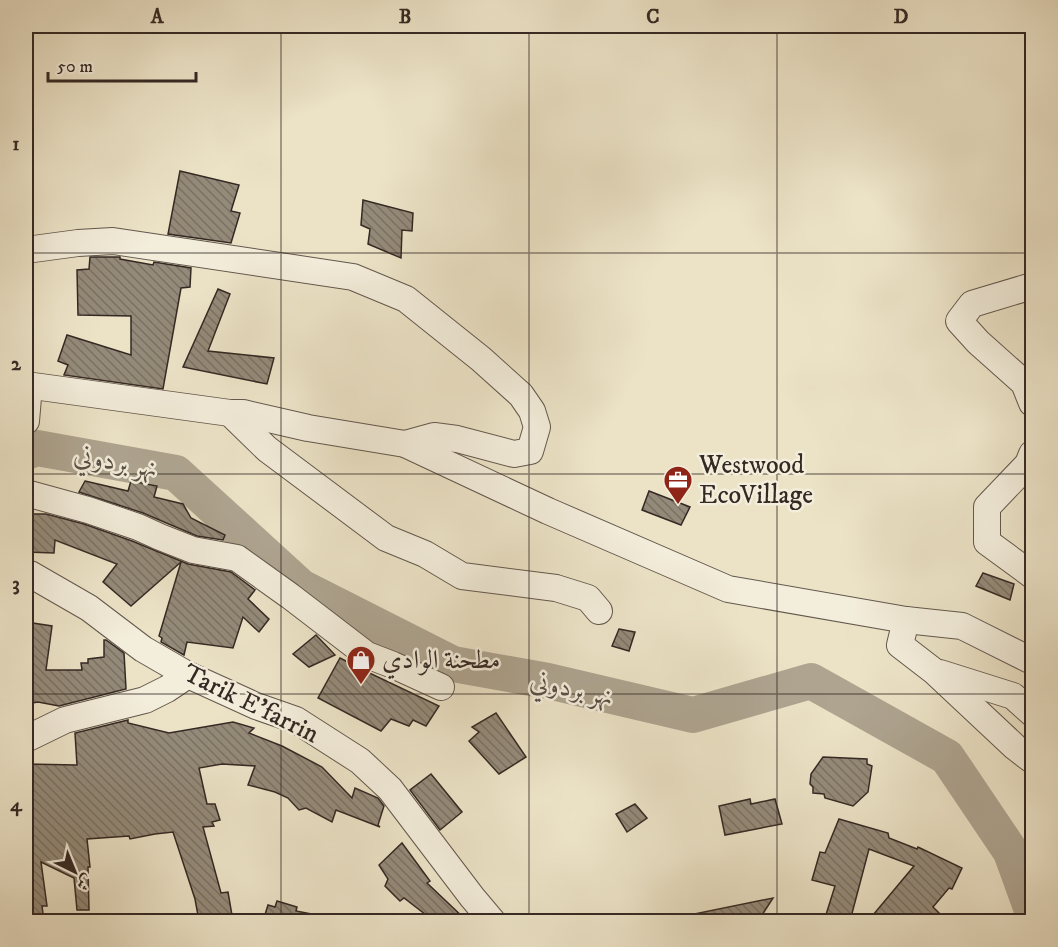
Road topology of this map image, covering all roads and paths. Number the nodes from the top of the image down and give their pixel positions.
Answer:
1 (26, 250) edge
2 (1032, 286) edge
3 (27, 386) edge
4 (1032, 404) edge
5 (230, 413) junction
6 (26, 421) edge
7 (405, 444) junction
8 (1032, 454) edge
9 (26, 493) edge
10 (26, 574) edge
11 (1032, 575) edge
12 (599, 611) dead end
13 (906, 620) junction
14 (1032, 660) edge
15 (935, 672) junction
16 (188, 675) junction
17 (441, 687) dead end
18 (1032, 713) edge
19 (26, 739) edge
20 (1032, 760) edge
21 (493, 921) edge

1 - 7 street
2 - 4 street
3 - 5 street
3 - 6 street
5 - 7 street
5 - 12 street
7 - 13 street
8 - 11 street
9 - 17 street
10 - 16 street, Tarik E'farrin
13 - 14 street
13 - 15 street
15 - 18 street
15 - 20 street
16 - 19 street
16 - 21 street, Tarik E'farrin

